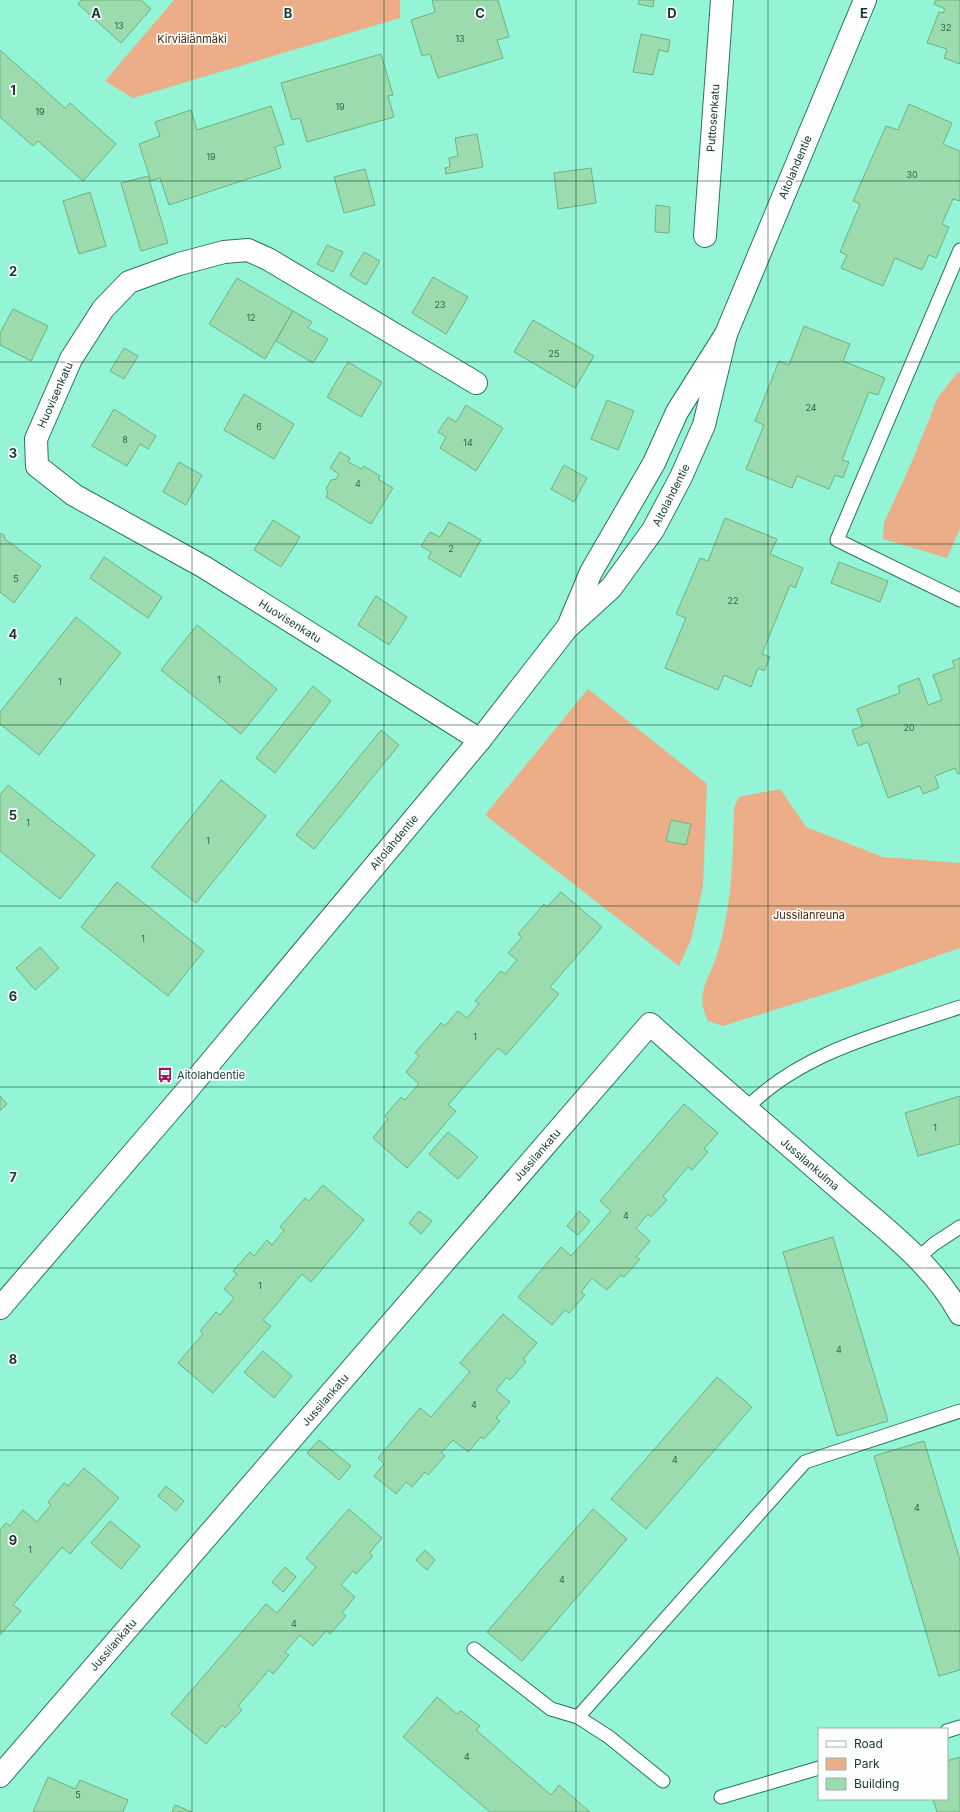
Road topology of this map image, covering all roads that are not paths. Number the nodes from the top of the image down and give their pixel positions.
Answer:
1 (722, 0) edge
2 (865, 0) edge
3 (705, 236) dead end
4 (960, 250) edge
5 (726, 334) junction
6 (476, 383) dead end
7 (959, 595) edge
8 (567, 628) junction
9 (480, 740) junction
10 (960, 1007) edge
11 (650, 1024) joint
12 (747, 1108) junction
13 (960, 1227) edge
14 (917, 1259) junction
15 (0, 1308) edge
16 (960, 1314) edge
17 (960, 1411) edge
18 (474, 1648) dead end
19 (578, 1717) junction
20 (960, 1727) edge
21 (948, 1731) edge
22 (818, 1768) edge
23 (0, 1776) edge
24 (663, 1781) dead end
25 (721, 1797) dead end

1 - 3 street, Puttosenkatu
2 - 5 street, Aitolahdentie
4 - 7 lane
5 - 8 street, Aitolahdentie
5 - 8 street, Aitolahdentie
6 - 9 street, Huovisenkatu
8 - 9 street, Aitolahdentie
9 - 15 street, Aitolahdentie
10 - 12 lane
11 - 12 street, Jussilankulma
11 - 23 street, Jussilankatu
12 - 14 street, Jussilankulma
13 - 14 lane
14 - 16 street, Jussilankulma
17 - 19 lane
18 - 19 lane
19 - 24 lane
20 - 21 lane
22 - 25 lane

